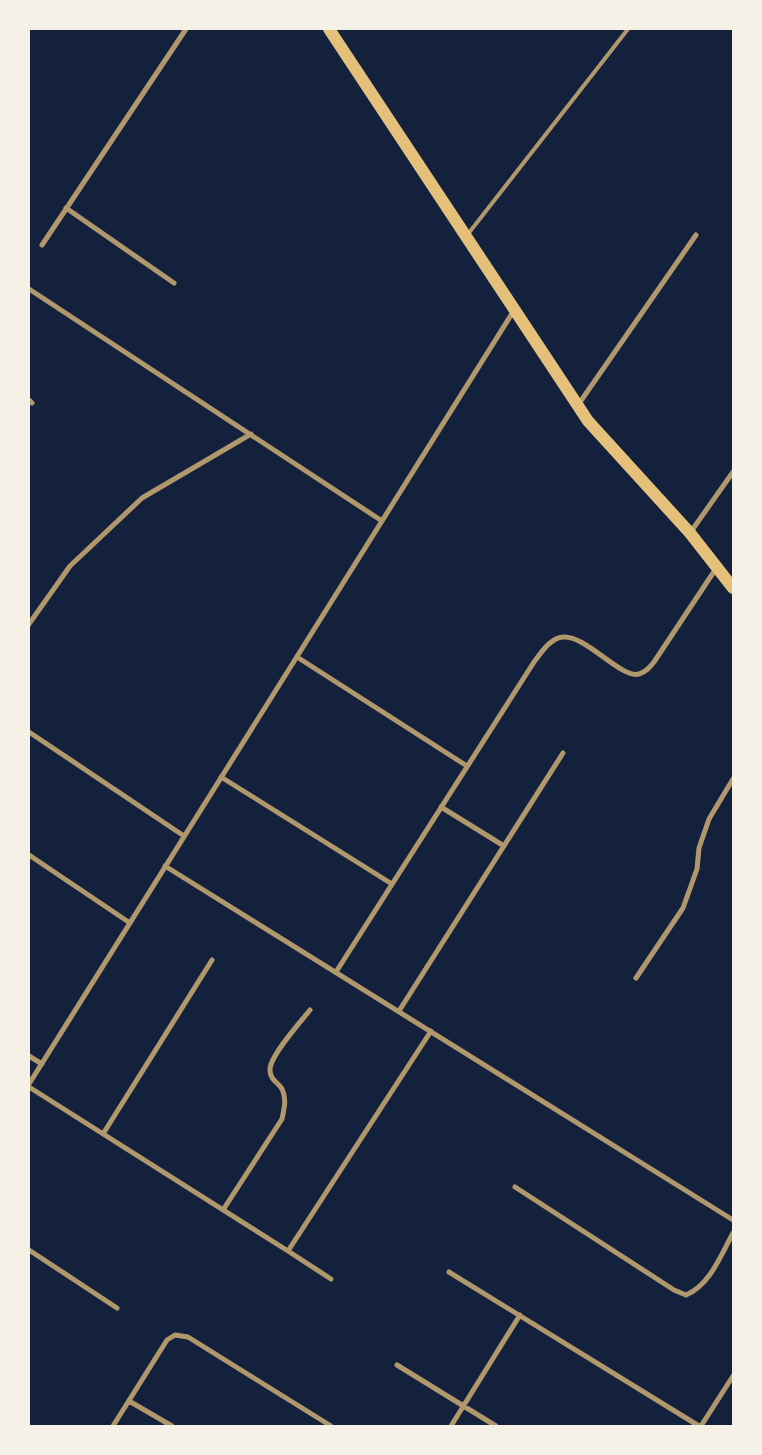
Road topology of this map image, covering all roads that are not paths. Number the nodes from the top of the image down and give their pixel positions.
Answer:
1 (186, 29) edge
2 (328, 29) edge
3 (628, 29) edge
4 (66, 208) junction
5 (467, 235) junction
6 (696, 235) dead end
7 (42, 245) dead end
8 (174, 283) dead end
9 (29, 289) edge
10 (515, 309) junction
11 (578, 405) junction
12 (251, 434) junction
13 (733, 472) edge
14 (382, 521) junction
15 (690, 533) junction
16 (717, 567) junction
17 (733, 588) edge
18 (29, 624) edge
19 (297, 657) junction
20 (29, 732) edge
21 (563, 753) dead end
22 (467, 766) junction
23 (221, 777) junction
24 (733, 779) edge
25 (441, 807) junction
26 (184, 836) junction
27 (504, 846) junction
28 (29, 855) edge
29 (165, 866) junction
30 (392, 884) junction
31 (130, 923) junction
32 (212, 960) dead end
33 (336, 972) junction
34 (636, 978) dead end
35 (310, 1010) dead end
36 (399, 1011) junction
37 (431, 1031) junction
38 (29, 1056) edge
39 (42, 1064) junction
40 (29, 1085) edge
41 (103, 1134) junction
42 (515, 1188) dead end
43 (223, 1210) junction
44 (733, 1220) edge
45 (733, 1234) edge
46 (29, 1250) edge
47 (288, 1251) junction
48 (449, 1272) dead end
49 (331, 1279) dead end
50 (117, 1308) dead end
51 (520, 1315) junction
52 (396, 1365) dead end
53 (733, 1376) edge
54 (129, 1401) junction
55 (464, 1406) junction
56 (113, 1426) edge
57 (172, 1426) edge
58 (331, 1426) edge
59 (451, 1426) edge
60 (496, 1426) edge
61 (700, 1426) edge

1 - 4 street
2 - 5 main road
3 - 5 lane
4 - 7 street
4 - 8 street
5 - 10 main road
6 - 11 street
9 - 12 street
10 - 11 main road
10 - 14 street
11 - 15 main road
12 - 14 street
12 - 18 street
13 - 15 street
14 - 19 street
15 - 16 main road
16 - 17 main road
16 - 22 street
19 - 22 street
19 - 23 street
20 - 26 street
21 - 27 street
22 - 25 street
23 - 26 street
23 - 30 street
24 - 34 street
25 - 27 street
25 - 30 street
26 - 29 street
27 - 36 street
28 - 31 street
29 - 31 street
29 - 33 street
30 - 33 street
31 - 39 street
32 - 41 street
33 - 36 street
35 - 43 street
36 - 37 street
37 - 44 street
37 - 47 street
38 - 39 street
39 - 40 street
40 - 41 street
41 - 43 street
42 - 45 street
43 - 47 street
46 - 50 street
47 - 49 street
48 - 51 street
51 - 55 street
51 - 61 street
52 - 55 street
53 - 61 street
54 - 56 street
54 - 57 street
54 - 58 street
55 - 59 street
55 - 60 street

